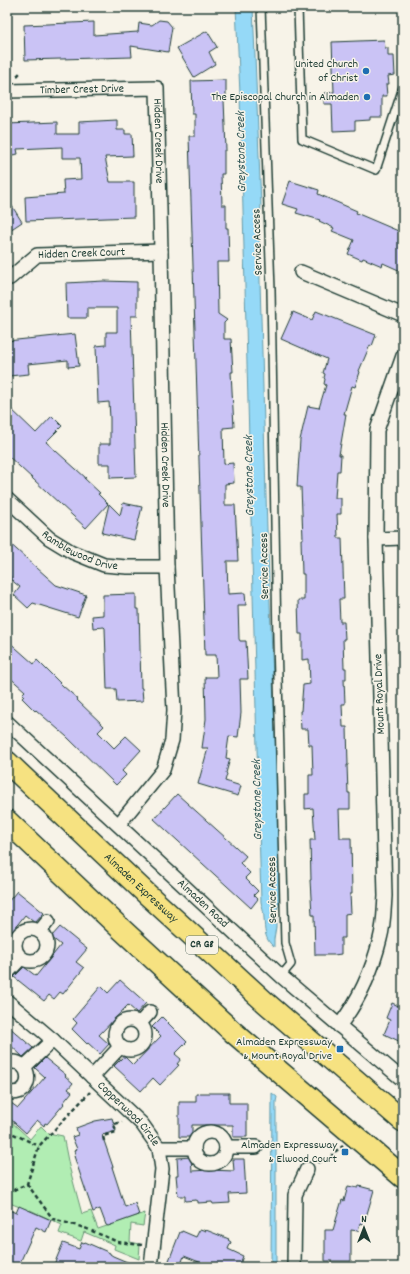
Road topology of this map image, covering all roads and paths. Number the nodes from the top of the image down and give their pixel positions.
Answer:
1 (261, 7) edge
2 (298, 7) edge
3 (21, 72) dead end
4 (17, 76) dead end
5 (403, 87) edge
6 (156, 88) joint
7 (7, 91) edge
8 (161, 251) junction
9 (301, 272) dead end
10 (10, 278) dead end
11 (403, 315) edge
12 (403, 356) edge
13 (7, 499) edge
14 (403, 538) edge
15 (376, 539) junction
16 (167, 567) junction
17 (7, 722) edge
18 (7, 762) edge
19 (7, 821) edge
20 (119, 824) junction
21 (48, 921) dead end
22 (40, 932) junction
23 (20, 958) junction
24 (7, 973) edge
25 (281, 976) junction
26 (7, 1002) edge
27 (150, 1012) dead end
28 (140, 1023) junction
29 (339, 1026) junction
30 (53, 1040) junction
31 (120, 1047) junction
32 (7, 1063) edge
33 (24, 1067) junction
34 (95, 1080) junction
35 (403, 1080) edge
36 (7, 1092) edge
37 (136, 1119) junction
38 (403, 1122) edge
39 (7, 1131) edge
40 (357, 1137) junction
41 (104, 1141) dead end
42 (39, 1146) junction
43 (226, 1147) junction
44 (256, 1147) dead end
45 (159, 1148) junction
46 (194, 1148) junction
47 (307, 1169) joint
48 (403, 1177) edge
49 (27, 1184) junction
50 (7, 1192) edge
51 (154, 1247) junction
52 (151, 1267) edge
53 (294, 1267) edge

1 - 25 lane, Service Access
2 - 5 lane
3 - 4 path
6 - 7 street, Timber Crest Drive
6 - 8 street, Hidden Creek Drive
8 - 10 street, Hidden Creek Court
8 - 16 street, Hidden Creek Drive
9 - 11 street
12 - 15 street, Mount Royal Drive
13 - 16 street, Ramblewood Drive
14 - 15 street
15 - 29 street, Mount Royal Drive
16 - 20 street, Hidden Creek Drive
17 - 20 street, Almaden Road
18 - 38 main road, Almaden Expressway / CR G8
19 - 40 main road
20 - 25 street, Almaden Road
21 - 22 street
22 - 23 street
22 - 23 street
23 - 24 street
25 - 29 street, Almaden Road
26 - 30 street, Copperwood Circle
27 - 28 street
28 - 31 street
28 - 31 street
29 - 35 street, Almaden Road
30 - 33 street
30 - 34 street, Copperwood Circle
31 - 34 street
32 - 33 street
33 - 36 street
34 - 37 street, Copperwood Circle
34 - 42 path
37 - 41 path
37 - 45 street, Copperwood Circle
39 - 42 path
40 - 47 path
40 - 48 main road
42 - 49 path
43 - 44 street
43 - 46 street
43 - 46 street
45 - 46 street
45 - 51 street, Copperwood Circle
47 - 53 street
49 - 50 path
49 - 51 path
51 - 52 street, Copperwood Circle

